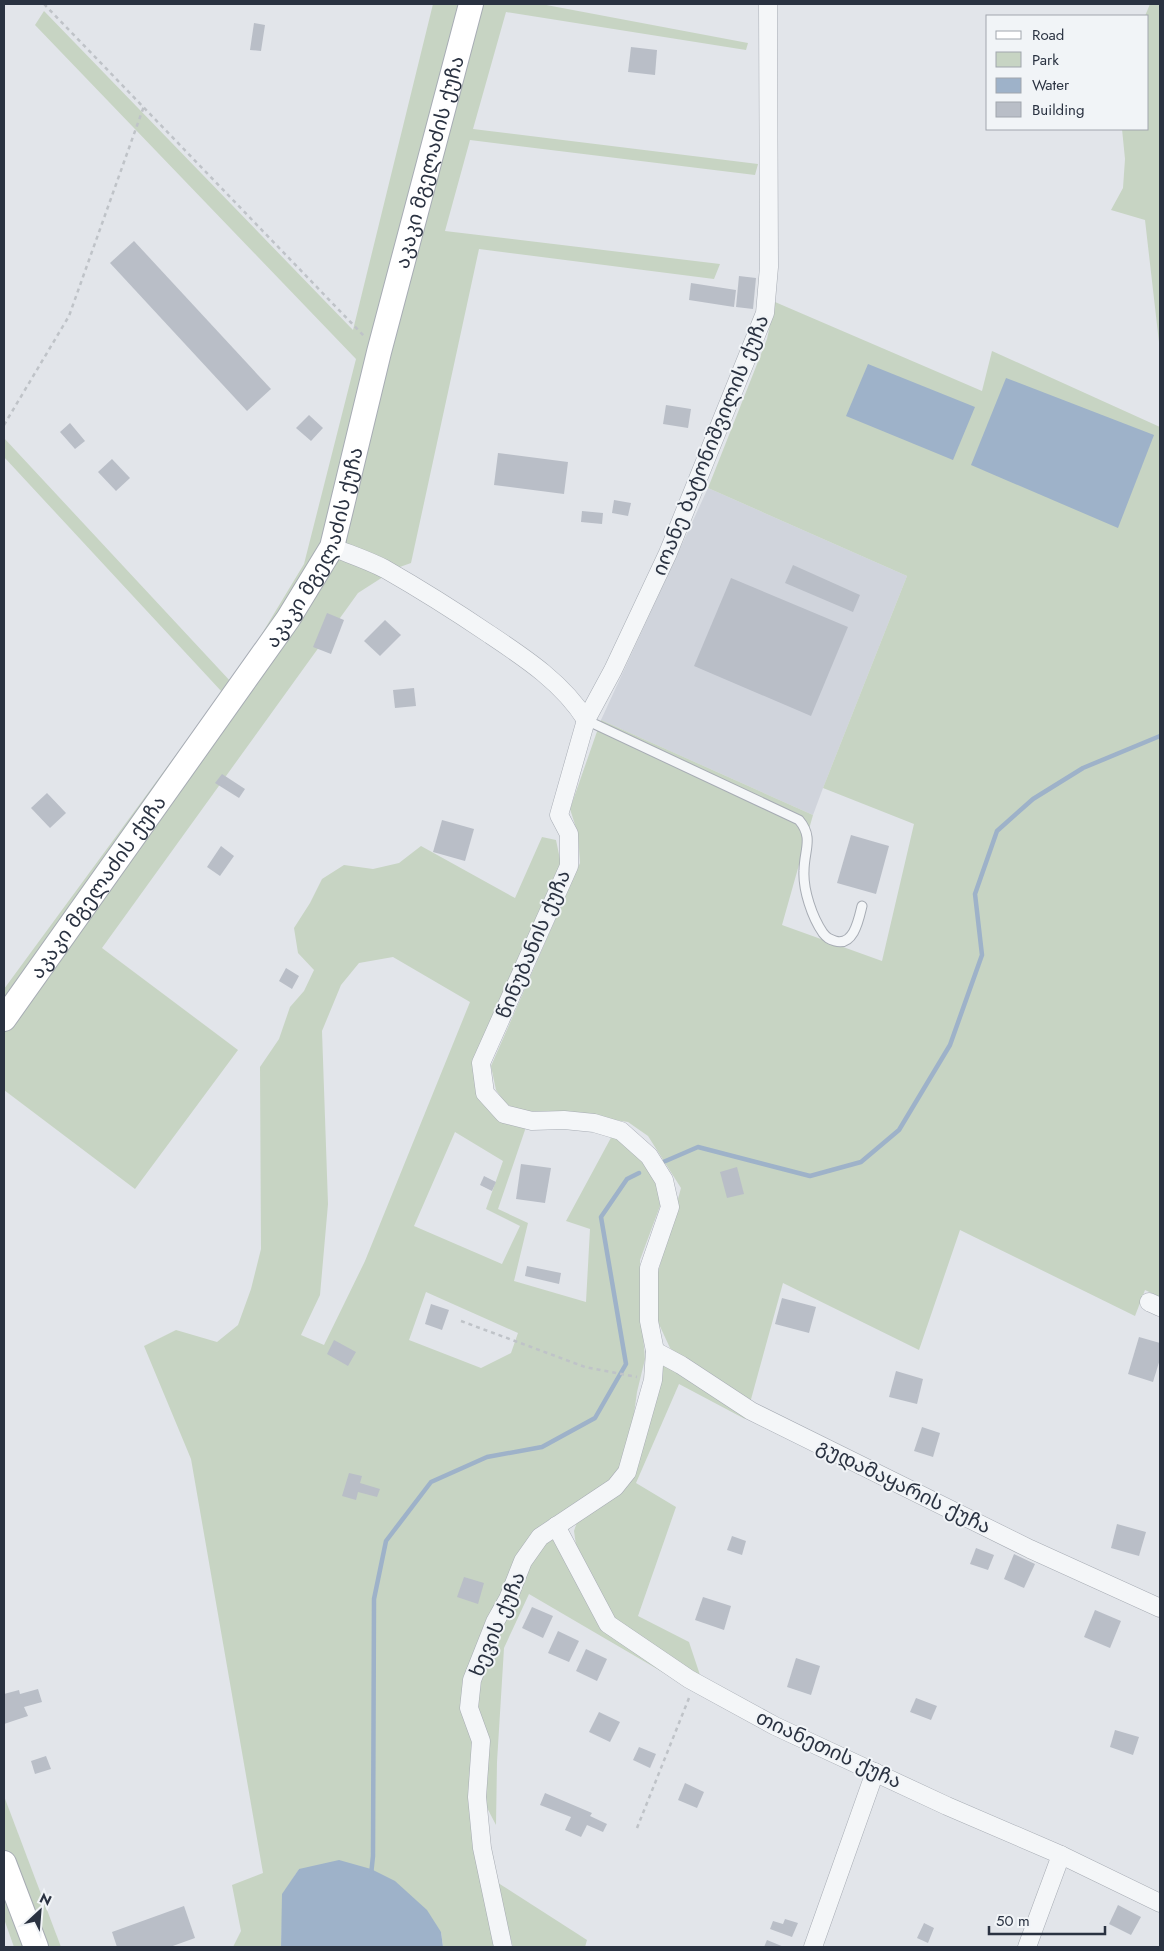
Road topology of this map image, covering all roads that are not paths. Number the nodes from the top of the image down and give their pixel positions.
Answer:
1 (471, 4) edge
2 (768, 4) edge
3 (332, 547) junction
4 (586, 720) junction
5 (862, 906) dead end
6 (4, 1019) edge
7 (655, 1351) junction
8 (556, 1526) junction
9 (1160, 1608) edge
10 (875, 1772) junction
11 (1061, 1855) junction
12 (4, 1862) edge
13 (1160, 1903) edge
14 (36, 1947) edge
15 (504, 1947) edge
16 (813, 1947) edge
17 (1027, 1947) edge

1 - 3 street, აკაკი მგელაძის ქუჩა
2 - 4 street, იოანე ბატონიშვილის ქუჩა
3 - 4 street
3 - 6 street, აკაკი მგელაძის ქუჩა
4 - 5 lane
4 - 7 street, წინუბანის ქუჩა
7 - 8 street, ხევის ქუჩა
7 - 9 street, გუდამაყარის ქუჩა
8 - 10 street, თიანეთის ქუჩა
8 - 15 street, ხევის ქუჩა
10 - 11 street, თიანეთის ქუჩა
10 - 16 street
11 - 13 street, თიანეთის ქუჩა
11 - 17 street
12 - 14 street

